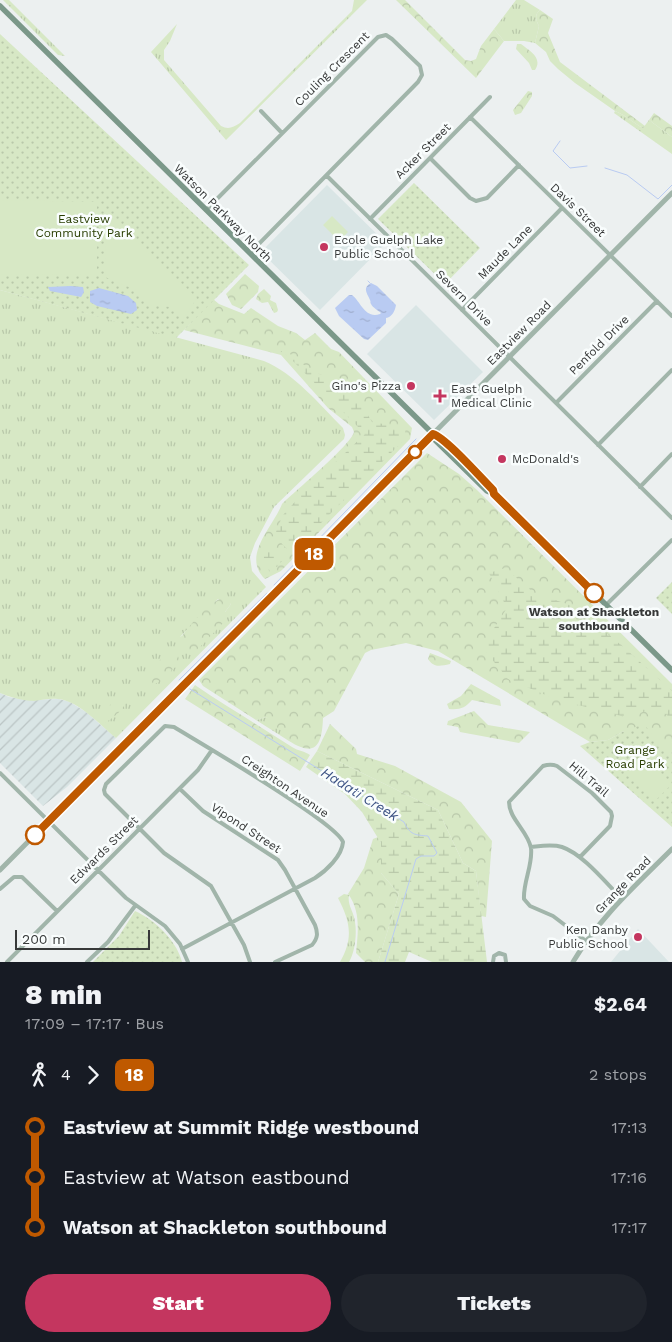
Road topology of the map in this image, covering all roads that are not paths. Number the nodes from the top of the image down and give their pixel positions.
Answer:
1 (0, 6) edge
2 (490, 97) dead end
3 (261, 112) dead end
4 (470, 118) junction
5 (282, 133) junction
6 (430, 158) junction
7 (519, 165) junction
8 (326, 176) junction
9 (672, 193) edge
10 (562, 208) junction
11 (206, 210) junction
12 (370, 219) junction
13 (250, 253) junction
14 (610, 255) junction
15 (656, 301) junction
16 (462, 310) junction
17 (672, 316) edge
18 (509, 357) junction
19 (672, 370) edge
20 (556, 404) junction
21 (433, 434) junction
22 (598, 445) junction
23 (672, 454) edge
24 (640, 487) junction
25 (672, 518) edge
26 (672, 540) edge
27 (606, 606) junction
28 (672, 670) edge
29 (212, 750) junction
30 (0, 773) edge
31 (180, 789) junction
32 (48, 821) junction
33 (140, 829) junction
34 (531, 847) junction
35 (672, 849) edge
36 (580, 857) junction
37 (0, 870) edge
38 (98, 870) junction
39 (0, 889) edge
40 (296, 889) junction
41 (622, 899) junction
42 (135, 906) junction
43 (57, 911) junction
44 (232, 923) junction
45 (586, 941) junction
46 (182, 949) junction
47 (7, 962) edge
48 (87, 962) edge
49 (188, 962) edge
50 (250, 962) edge
51 (275, 962) edge
52 (493, 962) edge
53 (506, 962) edge
54 (573, 962) edge

1 - 11 main road, Watson Parkway North
2 - 4 street, Acker Street
3 - 5 street
4 - 6 street, Acker Street
4 - 7 street, Davis Street
5 - 8 street, Couling Crescent
5 - 11 street, Couling Crescent
6 - 7 street
6 - 12 street, Acker Street
7 - 10 street, Davis Street
8 - 12 street, Severn Drive
8 - 13 street, Couling Crescent
9 - 14 street, Eastview Road
10 - 14 street, Davis Street
10 - 16 street, Maude Lane
11 - 13 main road, Watson Parkway North
12 - 16 street, Severn Drive
13 - 21 main road, Watson Parkway North
14 - 15 street, Davis Street
14 - 18 street, Eastview Road
15 - 17 street, Davis Street
15 - 20 street, Penfold Drive
16 - 18 street, Severn Drive
18 - 20 street, Severn Drive
18 - 21 street, Eastview Road
19 - 22 street
20 - 22 street, Severn Drive
21 - 27 main road, Watson Parkway North
21 - 32 street, Eastview Road
22 - 24 street, Severn Drive
23 - 24 street
24 - 25 street, Severn Drive
26 - 27 street
27 - 28 main road, Watson Parkway North
29 - 31 street, Edwards Street
29 - 33 street, Creighton Avenue
29 - 40 street, Creighton Avenue
30 - 32 street
31 - 33 street, Edwards Street
31 - 40 street, Vipond Street
32 - 37 street, Eastview Road
32 - 38 street
33 - 38 street, Edwards Street
33 - 44 street
34 - 36 street
34 - 36 street, Hill Trail
34 - 45 street
35 - 41 street, Grange Road
36 - 41 street
38 - 42 street
38 - 43 street, Edwards Street
39 - 43 street
40 - 44 street, Creighton Avenue
40 - 51 street, Vipond Street
41 - 45 street, Grange Road
42 - 46 street
42 - 48 street
43 - 47 street, Edwards Street
44 - 46 street, Creighton Avenue
44 - 50 street
45 - 54 street, Grange Road
46 - 49 street
52 - 53 street

